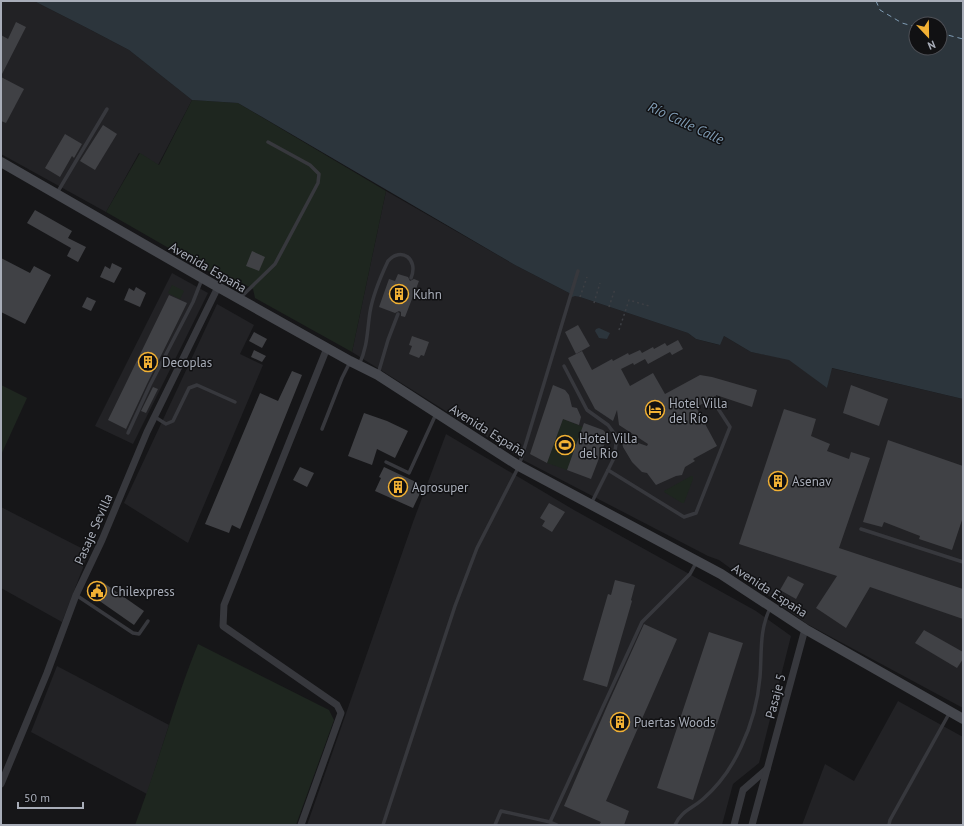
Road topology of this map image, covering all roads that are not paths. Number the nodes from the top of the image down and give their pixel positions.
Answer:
1 (107, 109) dead end
2 (268, 142) dead end
3 (1, 162) edge
4 (56, 194) junction
5 (578, 271) dead end
6 (202, 278) junction
7 (411, 278) dead end
8 (218, 287) junction
9 (239, 299) junction
10 (398, 314) dead end
11 (327, 348) junction
12 (355, 363) junction
13 (564, 366) dead end
14 (378, 375) junction
15 (235, 402) dead end
16 (705, 406) dead end
17 (437, 413) junction
18 (154, 417) junction
19 (322, 429) dead end
20 (128, 433) dead end
21 (386, 462) dead end
22 (519, 466) junction
23 (608, 470) junction
24 (591, 505) junction
25 (860, 528) dead end
26 (697, 562) junction
27 (963, 562) edge
28 (76, 595) junction
29 (771, 608) junction
30 (148, 622) dead end
31 (806, 629) junction
32 (950, 712) junction
33 (963, 719) edge
34 (767, 769) junction
35 (1, 784) edge
36 (550, 822) junction
37 (301, 825) edge
38 (383, 825) edge
39 (495, 825) edge
40 (557, 825) edge
41 (675, 825) edge
42 (734, 825) edge
43 (752, 825) edge
44 (889, 825) edge

1 - 4 lane
2 - 9 lane
3 - 4 main road, Avenida España
4 - 6 main road, Avenida España
5 - 22 lane
6 - 8 main road, Avenida España
6 - 20 lane
7 - 12 lane
8 - 9 main road, Avenida España
8 - 18 street, Pasaje Sevilla
9 - 11 main road, Avenida España
10 - 14 lane
11 - 12 main road, Avenida España
11 - 37 street
12 - 14 main road, Avenida España
12 - 19 lane
13 - 23 lane
14 - 17 main road, Avenida España
15 - 18 lane
16 - 23 lane
17 - 21 lane
17 - 22 main road, Avenida España
18 - 28 street, Pasaje Sevilla
22 - 24 main road, Avenida España
22 - 38 lane
23 - 24 lane
24 - 26 main road, Avenida España
25 - 27 lane
26 - 29 main road, Avenida España
26 - 36 lane
28 - 30 lane
28 - 35 street, Pasaje Sevilla
29 - 31 main road, Avenida España
29 - 41 lane
31 - 32 main road, Avenida España
31 - 34 street, Pasaje 5
32 - 33 main road, Avenida España
32 - 44 lane
34 - 42 street
34 - 43 street, Pasaje 5
36 - 39 lane
36 - 40 lane

